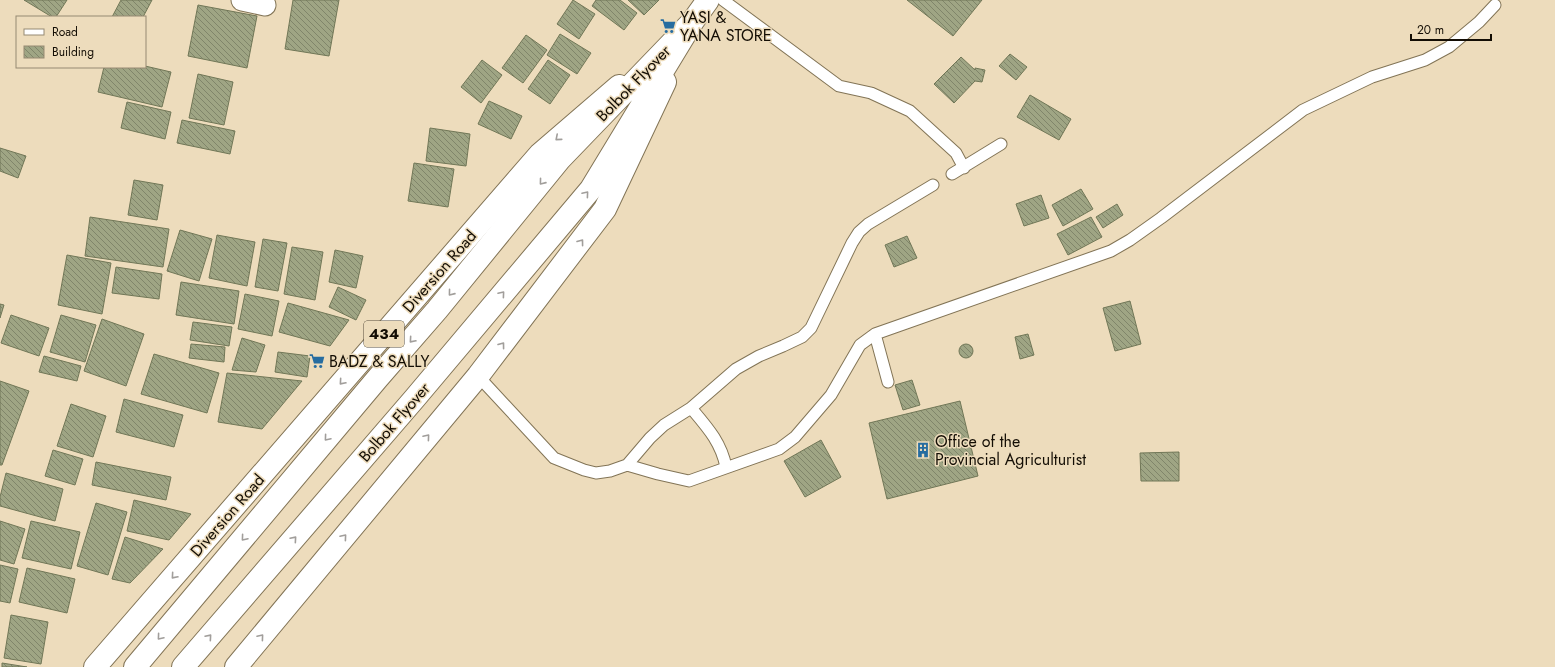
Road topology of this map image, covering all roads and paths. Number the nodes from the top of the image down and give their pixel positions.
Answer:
1 (242, 0) edge
2 (708, 0) edge
3 (723, 0) edge
4 (265, 5) dead end
5 (1495, 5) dead end
6 (693, 21) junction
7 (1002, 144) dead end
8 (964, 168) junction
9 (952, 174) dead end
10 (933, 185) dead end
11 (875, 334) junction
12 (478, 376) junction
13 (888, 382) dead end
14 (691, 408) junction
15 (627, 465) junction
16 (726, 468) junction
17 (95, 667) edge
18 (135, 667) edge
19 (183, 667) edge
20 (236, 667) edge

1 - 4 street
2 - 6 main road, Diversion Road / 434
3 - 8 lane
5 - 11 lane
12 -> 6 main road, Diversion Road / 434
6 -> 17 main road, Diversion Road / 434
6 -> 18 main road, Bolbok Flyover / 434
19 -> 6 main road, Bolbok Flyover / 434
7 - 8 lane
8 - 9 lane
10 - 14 lane
11 - 13 lane
11 - 16 lane
12 - 15 lane
20 -> 12 main road, Diversion Road / 434
14 - 15 lane
14 - 16 lane
15 - 16 lane

